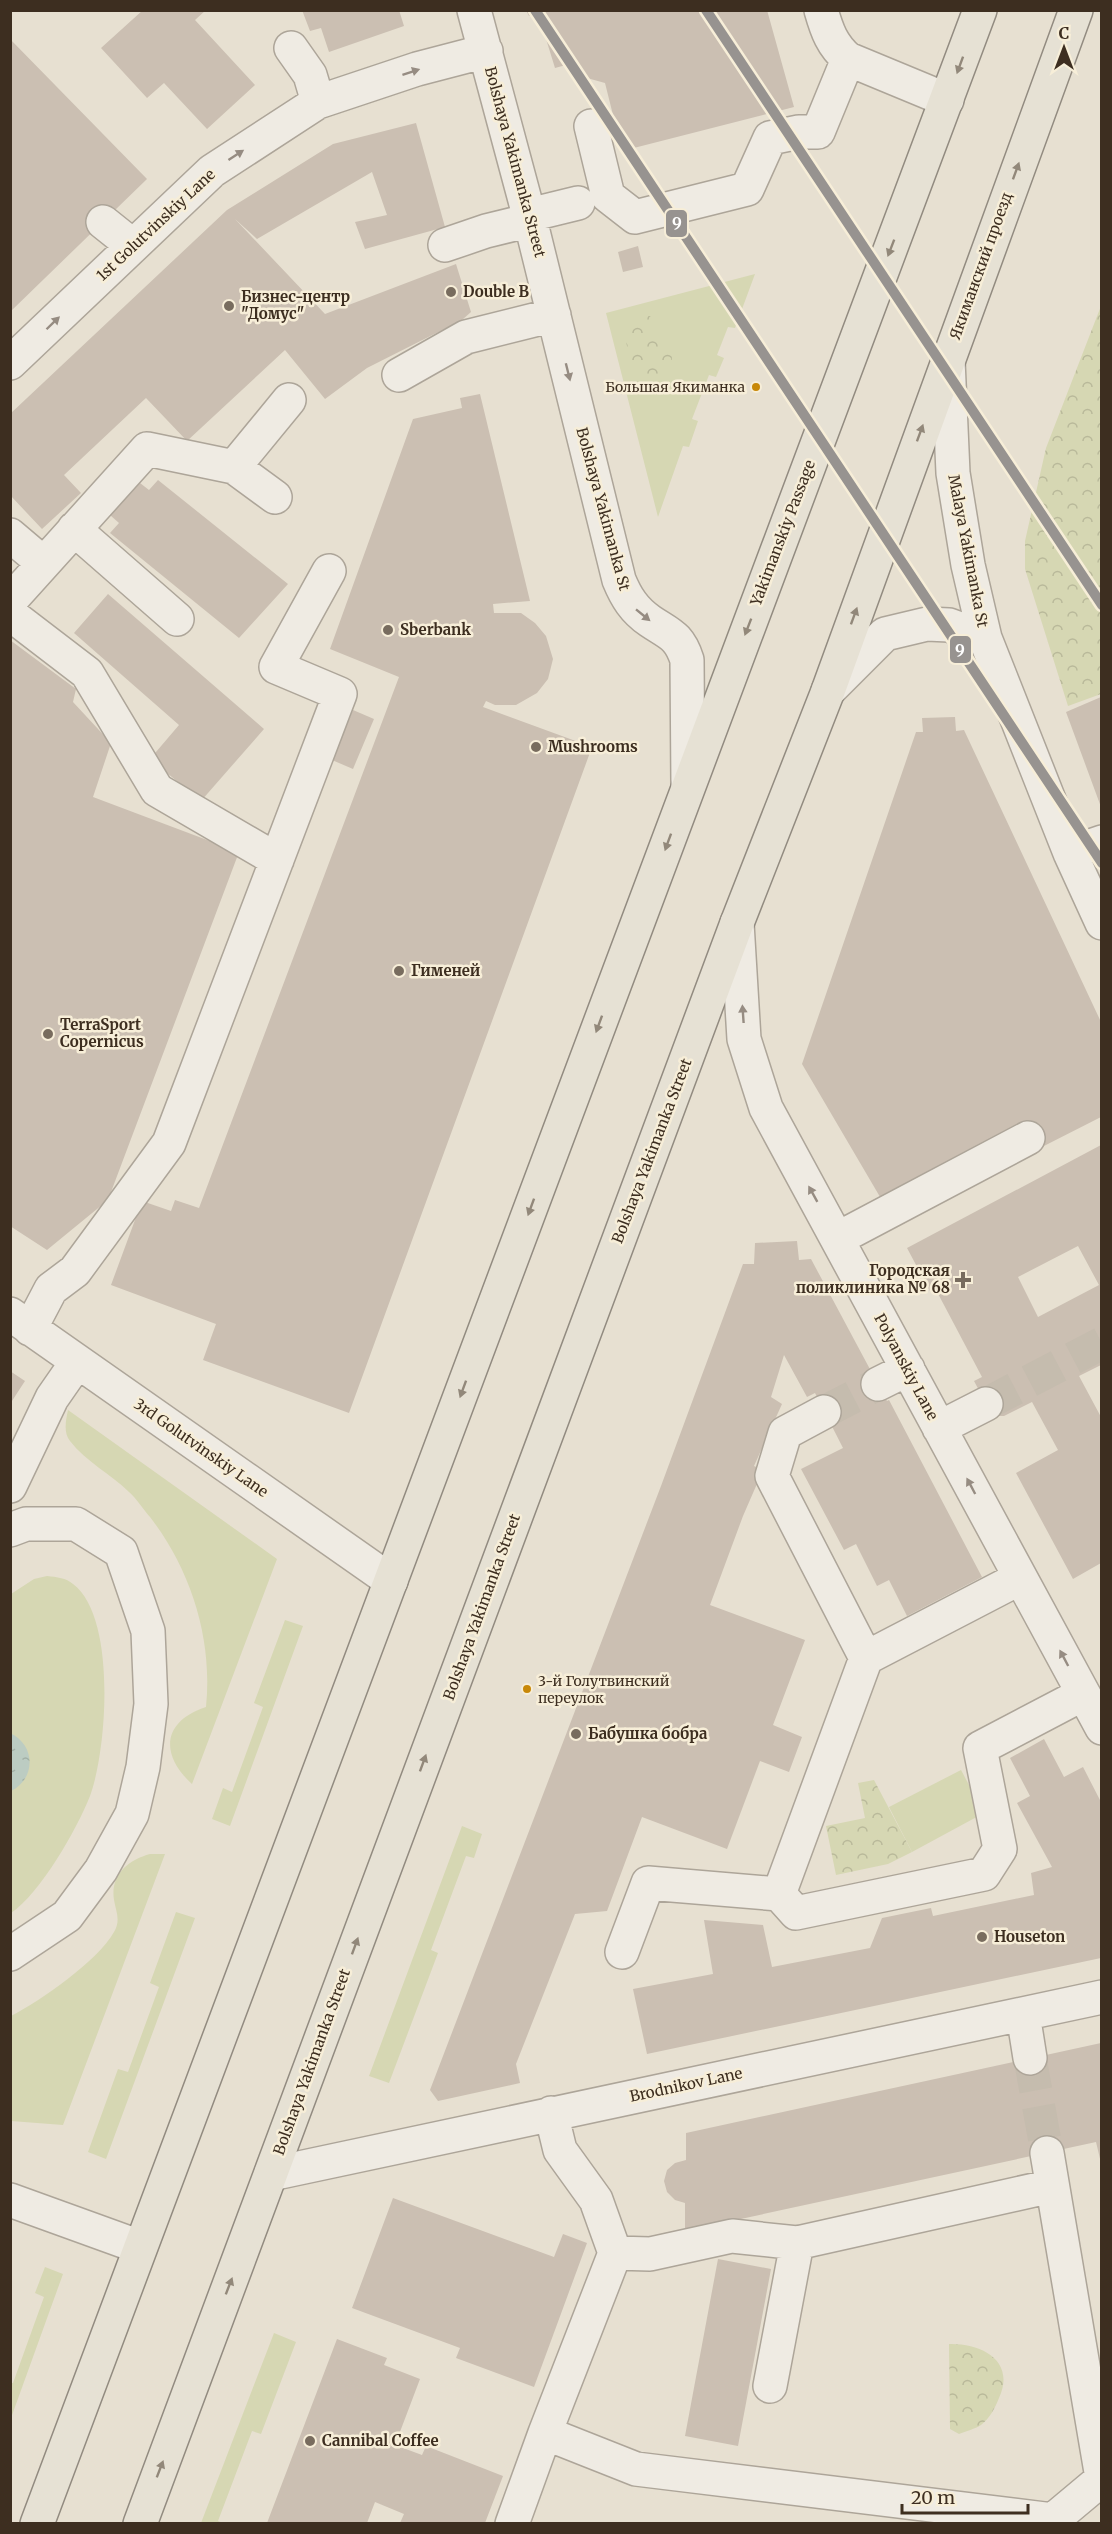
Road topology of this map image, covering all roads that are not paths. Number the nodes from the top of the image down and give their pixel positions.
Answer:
1 (474, 10) edge
2 (821, 10) edge
3 (980, 10) edge
4 (1076, 10) edge
5 (291, 48) dead end
6 (486, 51) junction
7 (848, 59) junction
8 (947, 100) junction
9 (318, 102) junction
10 (591, 126) dead end
11 (578, 203) dead end
12 (530, 217) junction
13 (103, 222) dead end
14 (445, 245) dead end
15 (133, 246) junction
16 (554, 315) junction
17 (948, 356) junction
18 (10, 363) edge
19 (399, 375) dead end
20 (289, 400) dead end
21 (234, 467) junction
22 (276, 497) dead end
23 (74, 529) junction
24 (10, 535) edge
25 (43, 563) junction
26 (329, 571) dead end
27 (11, 603) edge
28 (177, 619) dead end
29 (985, 638) junction
30 (828, 691) junction
31 (688, 787) junction
32 (1101, 842) edge
33 (1070, 853) junction
34 (277, 860) junction
35 (1101, 922) edge
36 (737, 923) junction
37 (1028, 1138) dead end
38 (837, 1239) junction
39 (20, 1322) edge
40 (77, 1362) junction
41 (908, 1369) junction
42 (878, 1384) tunnel mouth
43 (986, 1404) tunnel mouth
44 (824, 1412) tunnel mouth
45 (939, 1428) junction
46 (15, 1466) edge
47 (10, 1530) edge
48 (1020, 1578) junction
49 (391, 1581) junction
50 (866, 1658) junction
51 (1083, 1694) junction
52 (1101, 1728) edge
53 (779, 1894) junction
54 (622, 1952) dead end
55 (10, 1954) edge
56 (1101, 1997) edge
57 (1023, 2014) junction
58 (1030, 2058) tunnel mouth
59 (551, 2114) junction
60 (1047, 2153) tunnel mouth
61 (271, 2174) junction
62 (1052, 2187) junction
63 (10, 2200) edge
64 (797, 2243) junction
65 (140, 2247) junction
66 (615, 2253) junction
67 (770, 2386) dead end
68 (545, 2433) junction
69 (1101, 2479) edge
70 (37, 2523) edge
71 (140, 2523) edge
72 (512, 2523) edge

1 - 6 street, Bolshaya Yakimanka Street
2 - 7 street
3 -> 8 main road, Yakimanskiy Passage
17 -> 4 main road, Якиманский проезд
5 - 9 street
9 -> 6 street, 1st Golutvinskiy Lane
6 - 12 street, Bolshaya Yakimanka Street
7 - 8 street
7 - 10 street
8 -> 31 main road, Yakimanskiy Passage
15 -> 9 street, 1st Golutvinskiy Lane
11 - 12 street
12 - 14 street
12 - 16 street, Bolshaya Yakimanka Street
13 - 15 street
18 -> 15 street, 1st Golutvinskiy Lane
16 - 19 street
16 -> 31 street, Bolshaya Yakimanka St
17 - 29 street, Malaya Yakimanka St
30 -> 17 main road, Якиманский проезд
20 - 21 street
21 - 22 street
21 - 23 street
23 - 25 street
23 - 28 street
24 - 25 street
25 - 27 street
26 - 34 street
27 - 34 street
29 - 30 street, Malaya Yakimanka St
29 - 33 street, Malaya Yakimanka St
30 - 36 main road, Bolshaya Yakimanka Street
31 -> 49 main road
32 - 33 street
33 - 35 street, Malaya Yakimanka St
34 - 39 street
38 -> 36 street, Polyanskiy Lane
61 -> 36 main road, Bolshaya Yakimanka Street
37 - 38 street
38 - 41 street, Polyanskiy Lane
39 - 40 street, 3rd Golutvinskiy Lane
40 - 46 street
40 - 49 street, 3rd Golutvinskiy Lane
41 - 42 street
41 - 45 street, Polyanskiy Lane
43 - 45 street
44 - 50 street
48 -> 45 street, Polyanskiy Lane
47 - 55 street
48 - 50 street
51 -> 48 street, Polyanskiy Lane
49 - 65 main road
50 - 53 street
51 - 52 street, Polyanskiy Lane
51 - 53 street
53 - 54 street
56 - 57 street, Brodnikov Lane
57 - 58 street
57 - 59 street, Brodnikov Lane
59 - 61 street, Brodnikov Lane
59 - 66 street
60 - 62 street
71 -> 61 main road, Bolshaya Yakimanka Street
62 - 64 street
62 - 69 street
63 - 65 street
64 - 66 street
64 - 67 street
65 - 70 main road
66 - 68 street
68 - 69 street
68 - 72 street

